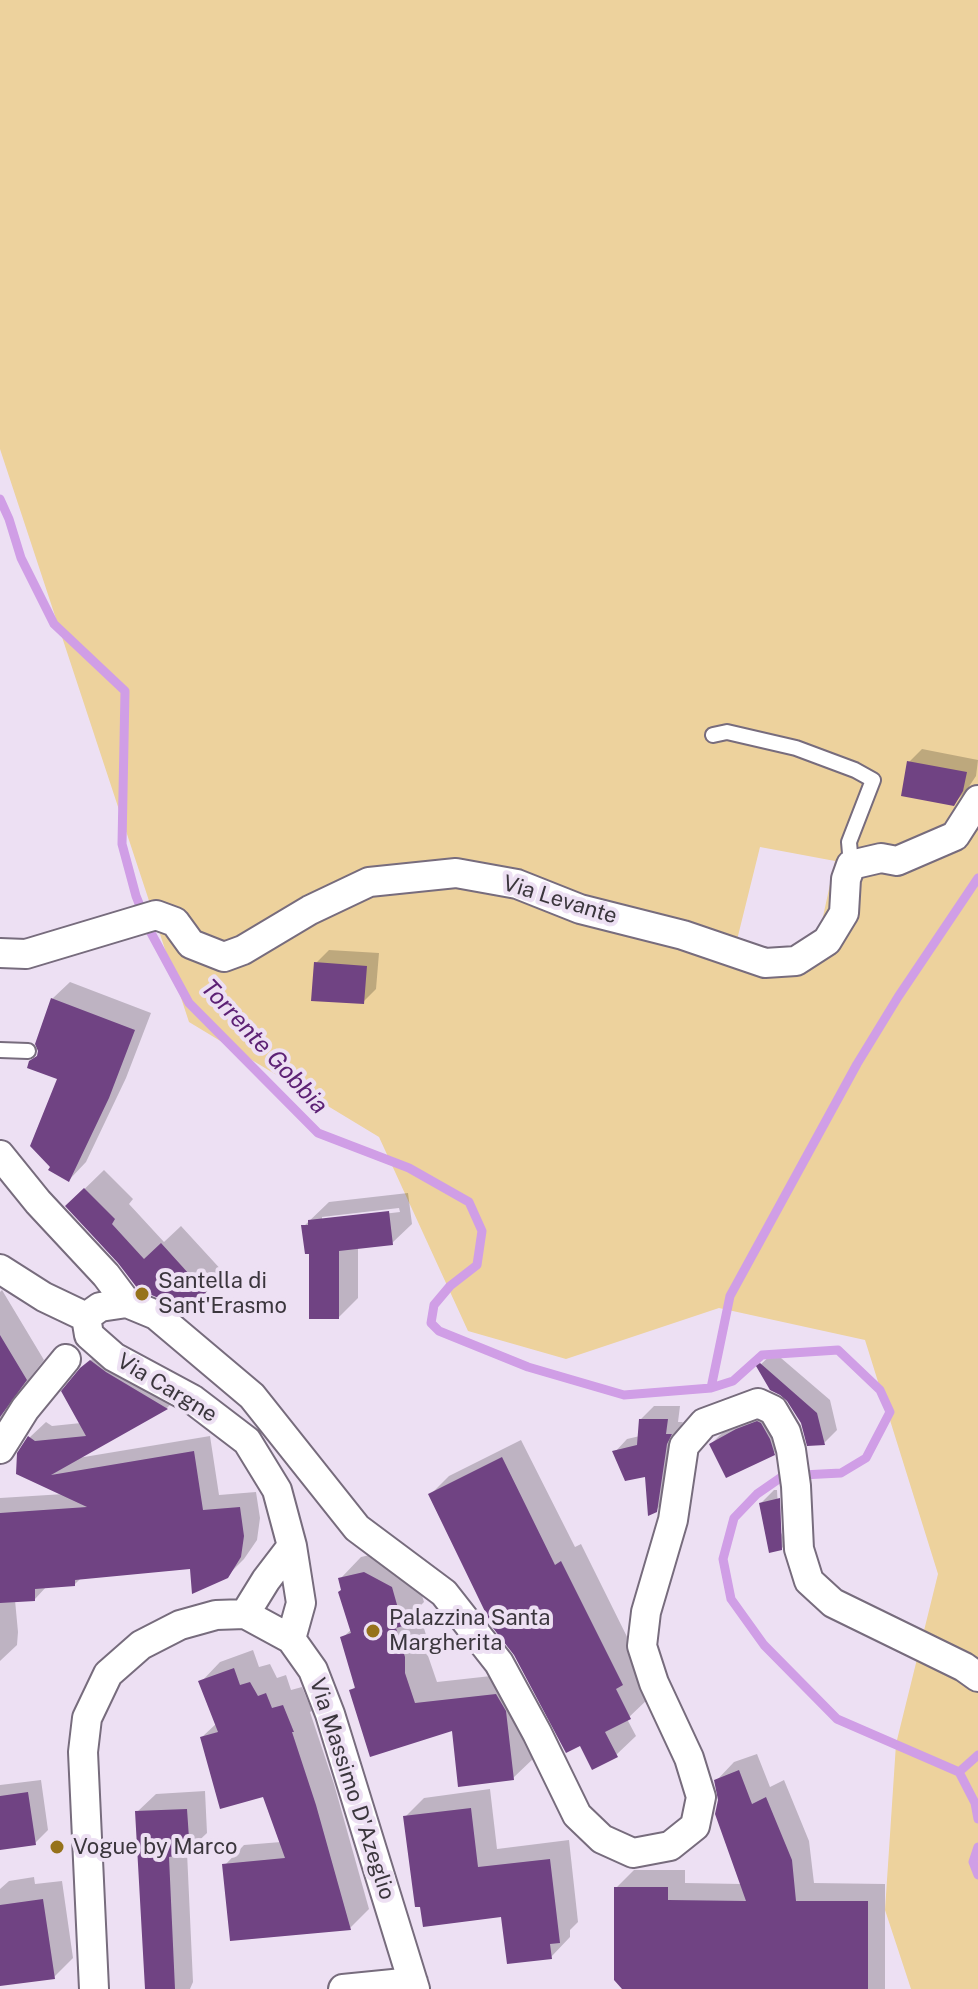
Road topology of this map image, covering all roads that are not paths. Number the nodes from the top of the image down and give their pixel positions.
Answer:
1 (713, 735) dead end
2 (978, 800) edge
3 (851, 865) junction
4 (0, 953) edge
5 (0, 1050) edge
6 (28, 1051) dead end
7 (0, 1155) edge
8 (0, 1269) edge
9 (127, 1303) junction
10 (86, 1317) junction
11 (66, 1359) dead end
12 (0, 1449) edge
13 (292, 1546) junction
14 (245, 1614) junction
15 (291, 1639) junction
16 (978, 1677) edge
17 (414, 1985) edge
18 (94, 1989) edge
19 (343, 1989) edge

1 - 3 lane
2 - 3 street
3 - 4 street, Via Levante
5 - 6 lane
7 - 9 street
8 - 10 street
9 - 10 street
9 - 16 street
10 - 13 street, Via Cargne
11 - 12 street
13 - 14 street
13 - 15 street, Via Cargne
14 - 15 street, Via Massimo D'Azeglio
14 - 18 street
15 - 17 street, Via Massimo D'Azeglio
17 - 19 street

